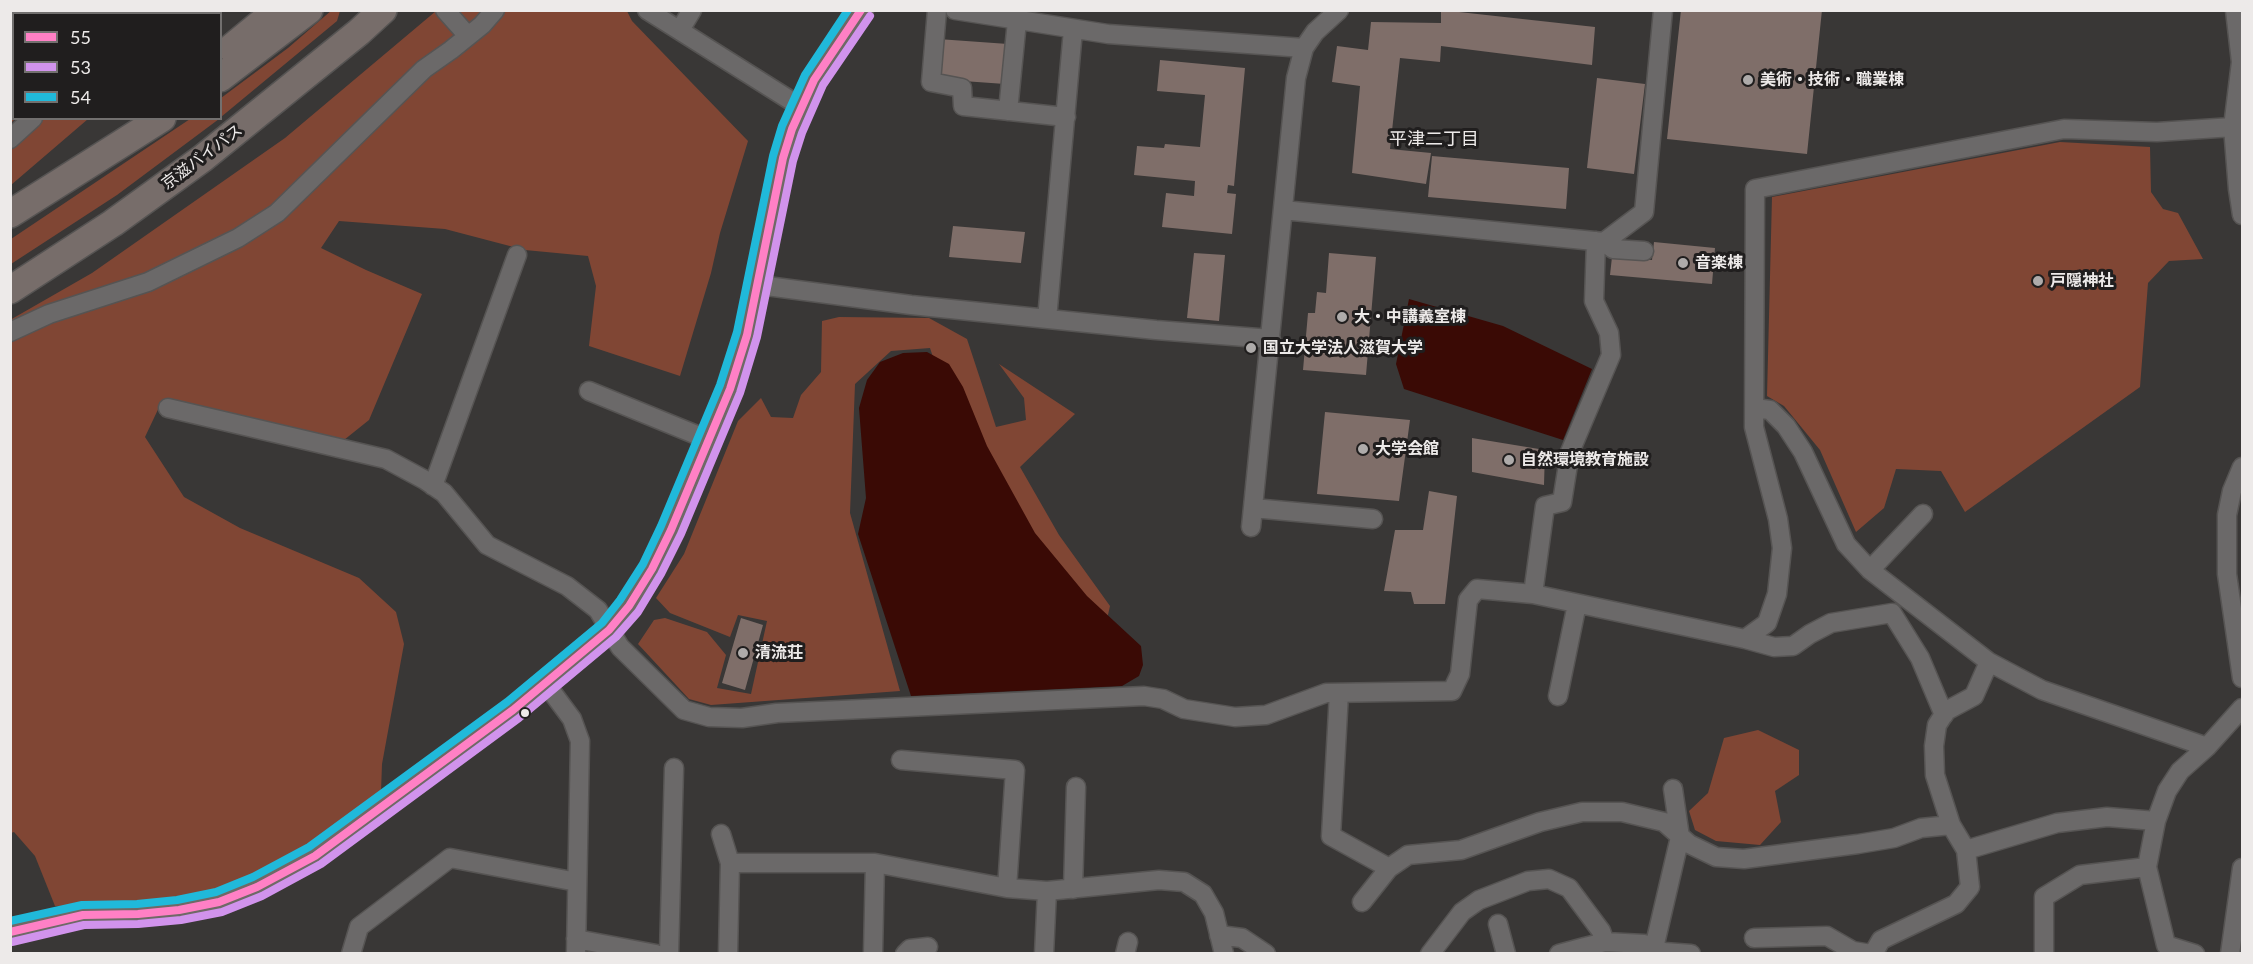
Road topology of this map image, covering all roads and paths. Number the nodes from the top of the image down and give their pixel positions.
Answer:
1 (277, 10) edge
2 (309, 10) edge
3 (383, 10) edge
4 (397, 10) edge
5 (495, 10) edge
6 (647, 10) edge
7 (692, 10) edge
8 (861, 10) edge
9 (937, 10) edge
10 (955, 10) edge
11 (1339, 10) edge
12 (1664, 10) edge
13 (2235, 10) edge
14 (449, 16) edge
15 (1017, 21) junction
16 (680, 30) junction
17 (1073, 30) junction
18 (359, 32) junction
19 (468, 36) junction
20 (1304, 48) junction
21 (222, 55) edge
22 (2242, 62) edge
23 (222, 76) edge
24 (801, 107) junction
25 (1008, 111) junction
26 (1066, 117) junction
27 (31, 120) edge
28 (142, 120) edge
29 (159, 120) edge
30 (2233, 127) junction
31 (10, 139) edge
32 (86, 168) junction
33 (1283, 210) junction
34 (10, 214) edge
35 (2242, 215) edge
36 (1600, 242) junction
37 (1644, 251) dead end
38 (518, 255) dead end
39 (759, 285) junction
40 (10, 290) edge
41 (1047, 319) junction
42 (10, 333) edge
43 (1271, 339) junction
44 (589, 391) dead end
45 (168, 408) dead end
46 (1755, 413) junction
47 (709, 440) junction
48 (2242, 466) edge
49 (433, 486) junction
50 (1253, 508) junction
51 (1923, 514) dead end
52 (1373, 519) dead end
53 (1251, 527) dead end
54 (1870, 570) junction
55 (1533, 594) junction
56 (1577, 604) junction
57 (609, 630) junction
58 (1745, 639) junction
59 (1989, 662) junction
60 (2242, 678) edge
61 (546, 684) junction
62 (1339, 693) junction
63 (1558, 696) dead end
64 (2242, 708) edge
65 (1944, 715) junction
66 (2207, 747) junction
67 (901, 760) dead end
68 (674, 768) dead end
69 (1076, 787) dead end
70 (1673, 789) dead end
71 (2156, 820) junction
72 (1951, 825) junction
73 (721, 834) dead end
74 (1680, 837) junction
75 (1966, 850) junction
76 (730, 863) junction
77 (875, 863) junction
78 (2147, 867) junction
79 (1389, 868) junction
80 (2242, 868) edge
81 (577, 882) junction
82 (1007, 888) junction
83 (1072, 889) junction
84 (1047, 891) junction
85 (1362, 902) dead end
86 (1498, 924) dead end
87 (10, 932) edge
88 (1219, 935) junction
89 (1754, 938) dead end
90 (1605, 942) junction
91 (576, 946) edge
92 (928, 947) dead end
93 (1584, 950) edge
94 (1661, 951) edge
95 (2175, 951) edge
96 (351, 954) edge
97 (656, 954) edge
98 (669, 954) edge
99 (728, 954) edge
100 (873, 954) edge
101 (905, 954) edge
102 (1044, 954) edge
103 (1224, 954) edge
104 (1266, 954) edge
105 (1431, 954) edge
106 (1506, 954) edge
107 (1559, 954) edge
108 (1691, 954) edge
109 (1872, 954) edge
110 (2044, 954) edge
111 (2195, 954) edge
112 (2230, 954) edge

1 - 21 highway
2 - 23 highway
3 - 18 highway, 京滋バイパス
4 - 18 highway
5 - 19 street
6 - 16 street
7 - 16 street
8 - 24 main road
9 - 25 street
10 - 15 street
11 - 20 street
12 - 36 street
13 - 22 street
14 - 19 street
15 - 17 street
15 - 25 street
16 - 24 street
17 - 20 street
17 - 26 street
18 - 40 highway, 京滋バイパス
19 - 42 street
20 - 33 street
22 - 30 street
24 - 39 main road
25 - 26 street
26 - 41 street
27 - 31 street
28 - 32 highway
29 - 32 highway
30 - 35 street
30 - 46 street
32 - 34 highway
33 - 36 street
33 - 43 street
36 - 37 street
36 - 55 street
38 - 49 street
39 - 41 street
39 - 47 main road
41 - 43 street
43 - 50 street
44 - 47 street
45 - 49 street
46 - 54 street
46 - 58 street
47 - 57 main road
48 - 60 street
49 - 57 street
50 - 52 street
50 - 53 street
51 - 54 street
54 - 59 street
55 - 56 street
55 - 62 street
56 - 58 street
56 - 63 street
57 - 61 main road
57 - 62 street
58 - 65 street
59 - 65 street
59 - 66 street
61 - 81 street
61 - 87 main road
62 - 79 street
64 - 66 street
65 - 72 street
66 - 71 street
67 - 82 street
68 - 98 street
69 - 83 street
70 - 74 street
71 - 75 street
71 - 78 street
72 - 74 street
72 - 75 street
73 - 76 street
74 - 79 street
74 - 94 street
75 - 109 street
76 - 77 street
76 - 99 street
77 - 82 street
77 - 100 street
78 - 95 street
78 - 110 street
79 - 85 street
80 - 112 street
81 - 91 street
81 - 96 street
82 - 84 street
83 - 84 street
83 - 88 street
84 - 102 street
86 - 106 street
88 - 103 street
88 - 104 street
89 - 109 street
90 - 93 street
90 - 94 street
90 - 105 street
91 - 97 street
92 - 101 street
93 - 107 street
94 - 108 street
95 - 111 street

